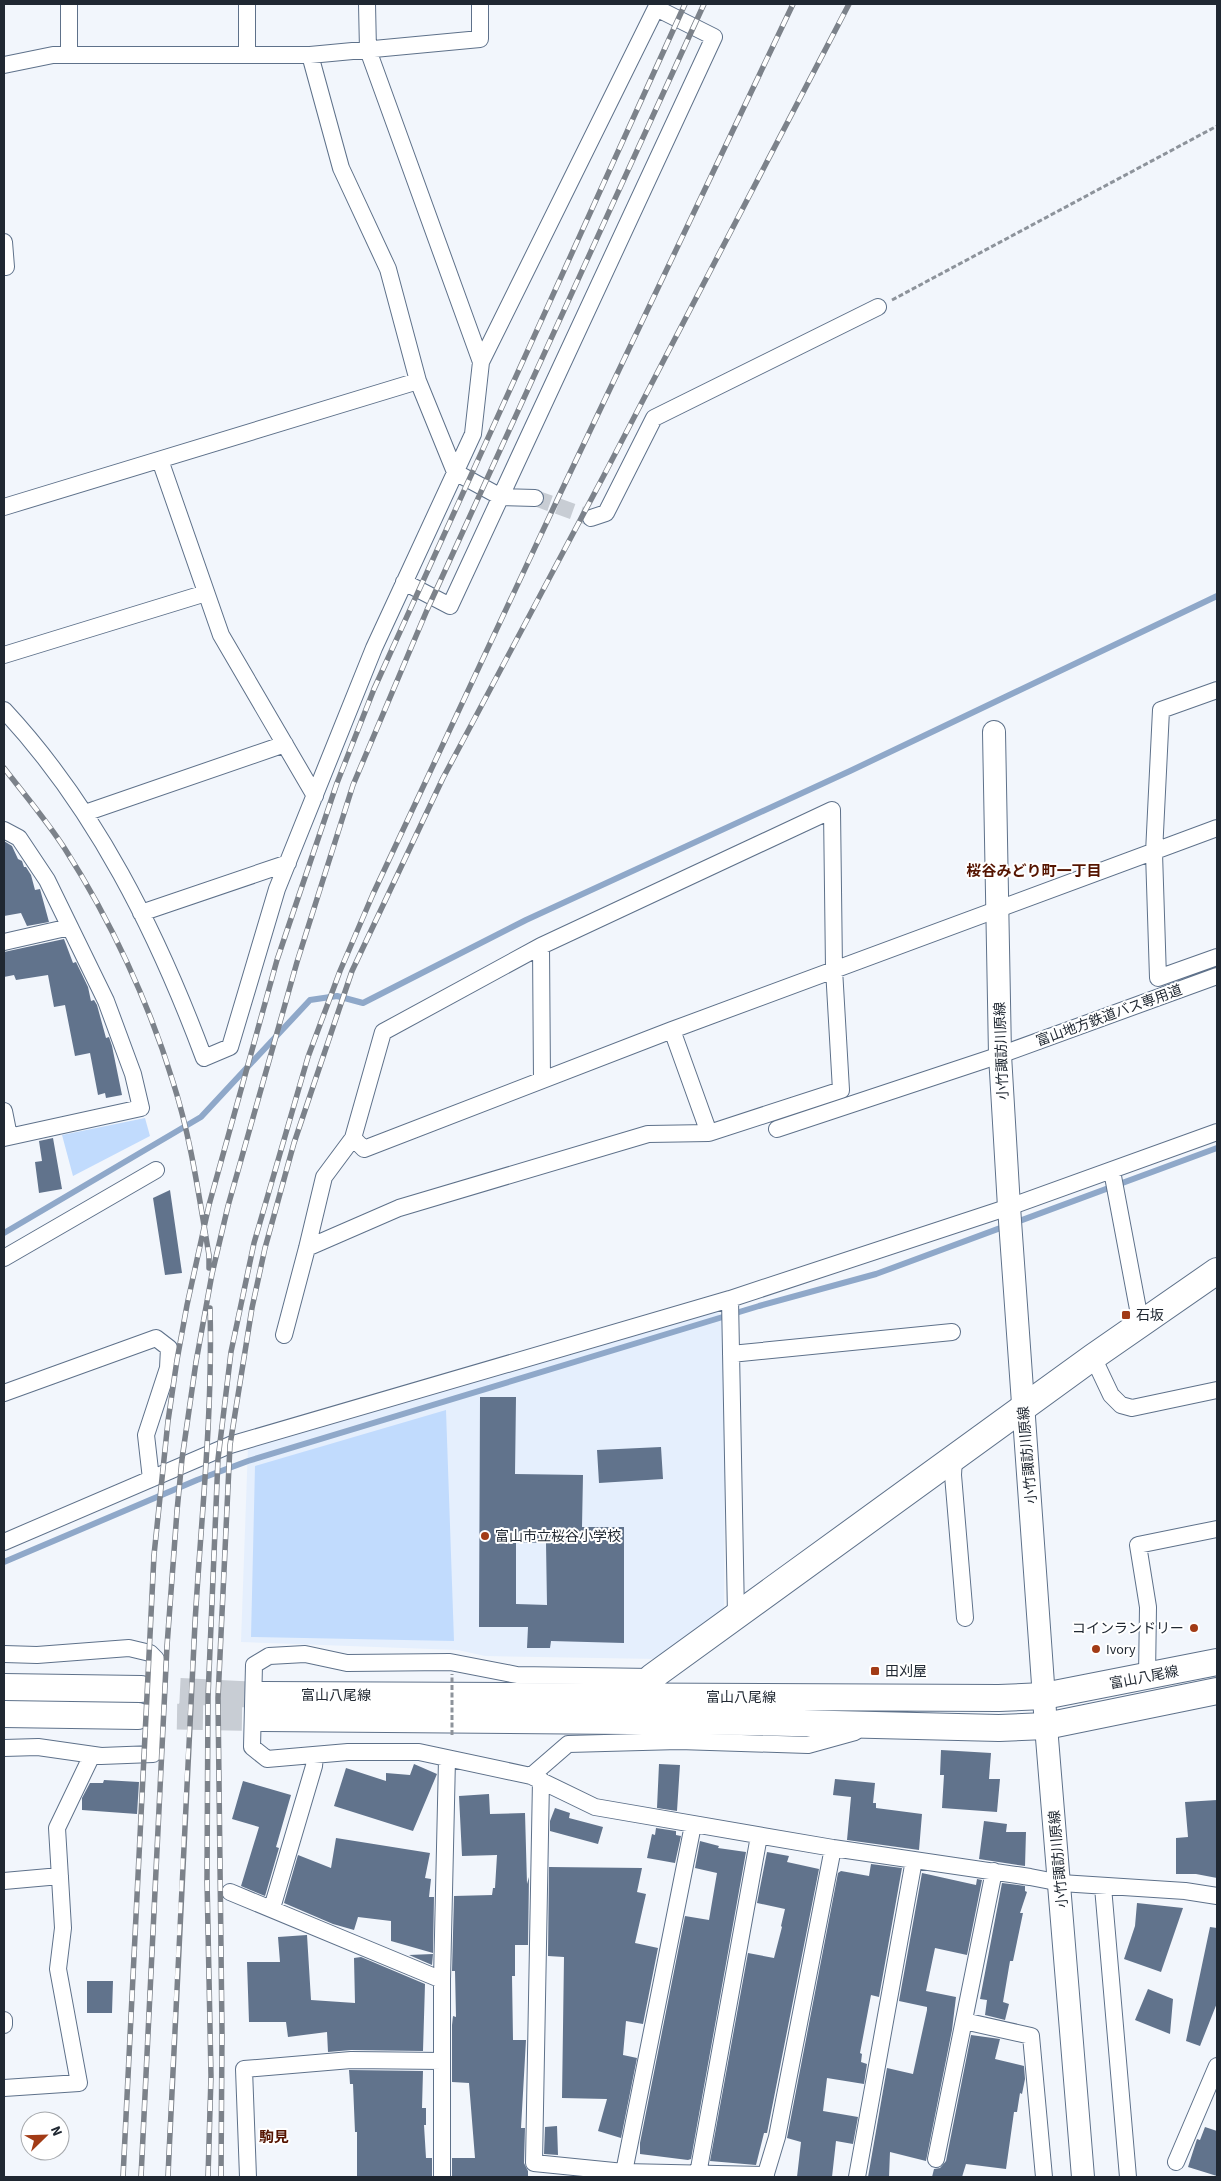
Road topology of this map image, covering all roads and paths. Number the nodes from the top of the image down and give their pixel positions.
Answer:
1 (69, 4) edge
2 (247, 4) edge
3 (367, 4) edge
4 (480, 4) edge
5 (657, 6) edge
6 (368, 50) junction
7 (69, 54) junction
8 (247, 55) junction
9 (310, 55) junction
10 (4, 65) edge
11 (1217, 126) edge
12 (4, 242) edge
13 (4, 267) edge
14 (878, 307) joint
15 (481, 362) junction
16 (418, 381) junction
17 (160, 460) junction
18 (455, 472) junction
19 (501, 497) junction
20 (535, 498) tunnel mouth
21 (4, 507) edge
22 (591, 518) dead end
23 (404, 582) junction
24 (206, 593) junction
25 (4, 655) edge
26 (1217, 690) edge
27 (4, 710) edge
28 (994, 732) dead end
29 (285, 744) junction
30 (315, 796) junction
31 (85, 813) junction
32 (1217, 828) edge
33 (4, 830) edge
34 (1154, 853) junction
35 (288, 863) junction
36 (997, 909) junction
37 (141, 913) junction
38 (70, 927) junction
39 (4, 942) edge
40 (541, 946) junction
41 (1217, 957) edge
42 (834, 969) junction
43 (1217, 976) edge
44 (672, 1030) junction
45 (1000, 1055) junction
46 (542, 1080) junction
47 (4, 1111) edge
48 (777, 1129) dead end
49 (1217, 1132) edge
50 (709, 1133) junction
51 (6, 1137) edge
52 (353, 1138) junction
53 (156, 1170) dead end
54 (1112, 1171) junction
55 (1009, 1207) junction
56 (307, 1248) junction
57 (4, 1258) edge
58 (1217, 1271) edge
59 (730, 1299) junction
60 (1141, 1325) junction
61 (952, 1332) dead end
62 (284, 1336) dead end
63 (731, 1354) junction
64 (1093, 1357) junction
65 (1217, 1390) edge
66 (4, 1393) edge
67 (1024, 1408) junction
68 (954, 1458) junction
69 (151, 1479) junction
70 (1217, 1529) edge
71 (4, 1542) edge
72 (736, 1615) junction
73 (965, 1618) dead end
74 (4, 1654) edge
75 (1217, 1662) edge
76 (452, 1674) dead end
77 (1147, 1676) junction
78 (652, 1677) joint
79 (4, 1687) edge
80 (141, 1689) tunnel mouth
81 (1217, 1691) edge
82 (1044, 1696) junction
83 (4, 1714) edge
84 (138, 1716) tunnel mouth
85 (876, 1726) junction
86 (1046, 1726) junction
87 (452, 1735) dead end
88 (4, 1748) edge
89 (92, 1754) junction
90 (315, 1756) junction
91 (447, 1758) junction
92 (536, 1778) junction
93 (693, 1825) junction
94 (759, 1836) junction
95 (833, 1848) junction
96 (914, 1860) junction
97 (994, 1872) junction
98 (60, 1876) junction
99 (4, 1880) edge
100 (1061, 1883) junction
101 (1103, 1887) junction
102 (230, 1892) dead end
103 (1217, 1896) edge
104 (272, 1908) junction
105 (442, 1980) junction
106 (4, 2020) edge
107 (964, 2021) junction
108 (4, 2024) edge
109 (442, 2061) junction
110 (1217, 2066) edge
111 (4, 2088) edge
112 (936, 2159) dead end
113 (1176, 2162) dead end
114 (624, 2172) junction
115 (698, 2174) junction
116 (766, 2176) edge
117 (248, 2177) edge
118 (442, 2177) edge
119 (857, 2177) edge
120 (1044, 2177) edge
121 (1083, 2177) edge
122 (1128, 2177) edge

1 - 7 street
2 - 8 street
3 - 6 street
4 - 6 street
5 - 15 street
5 - 19 street
6 - 9 street
6 - 15 street
7 - 8 street
7 - 10 street
8 - 9 street
9 - 16 street
11 - 14 path
12 - 13 street
14 - 22 street
15 - 18 street
16 - 17 street
16 - 18 street
17 - 21 street
17 - 24 street
18 - 19 street
18 - 23 street
19 - 20 street
19 - 23 street
23 - 30 street
24 - 25 street
24 - 29 street
26 - 34 street
27 - 31 street
28 - 36 main road, 小竹諏訪川原線
29 - 30 street
29 - 31 street
30 - 35 street
31 - 37 street
32 - 34 street
33 - 38 street
34 - 36 street
34 - 41 street
35 - 37 street
35 - 37 street
36 - 42 street
36 - 45 main road, 小竹諏訪川原線
38 - 39 street
38 - 51 street
40 - 42 street
40 - 46 street
40 - 52 street
42 - 44 street
42 - 50 street
43 - 45 street, 富山地方鉄道バス専用道
44 - 46 street
44 - 50 street
45 - 48 street, 富山地方鉄道バス専用道
45 - 55 main road, 小竹諏訪川原線
46 - 52 street
47 - 51 street
49 - 54 street
50 - 56 street
52 - 56 street
53 - 57 street
54 - 55 street
54 - 60 street
55 - 59 street
55 - 67 main road, 小竹諏訪川原線
56 - 62 street
58 - 60 main road
59 - 63 street
59 - 69 street
60 - 64 main road
61 - 63 street
63 - 72 street
64 - 65 street
64 - 67 main road
66 - 69 street
67 - 68 main road
67 - 82 main road, 小竹諏訪川原線
68 - 72 main road
68 - 73 street
69 - 71 street
70 - 77 street
72 - 78 main road
74 - 89 street
75 - 77 main road, 富山八尾線
76 - 87 path, bridge
77 - 82 main road, 富山八尾線
78 - 90 street
79 - 80 main road
81 - 86 main road, 富山八尾線
82 - 85 main road, 富山八尾線
82 - 86 main road, 小竹諏訪川原線
83 - 84 main road
85 - 86 main road, 富山八尾線
85 - 92 street
86 - 100 main road, 小竹諏訪川原線
88 - 89 street
89 - 98 street
90 - 91 street
90 - 104 street
91 - 92 street
91 - 105 street
92 - 93 street
92 - 114 street
93 - 94 street
93 - 114 street
94 - 95 street
94 - 115 street
95 - 96 street
95 - 116 street
96 - 97 street
96 - 119 street
97 - 100 street
97 - 107 street
98 - 99 street
98 - 111 street
100 - 101 street
100 - 121 main road, 小竹諏訪川原線
101 - 103 street
101 - 122 street
102 - 104 street
104 - 105 street
105 - 109 street
106 - 108 street
107 - 112 street
107 - 120 street
109 - 117 street
109 - 118 street
110 - 113 street
114 - 115 street
115 - 116 street

